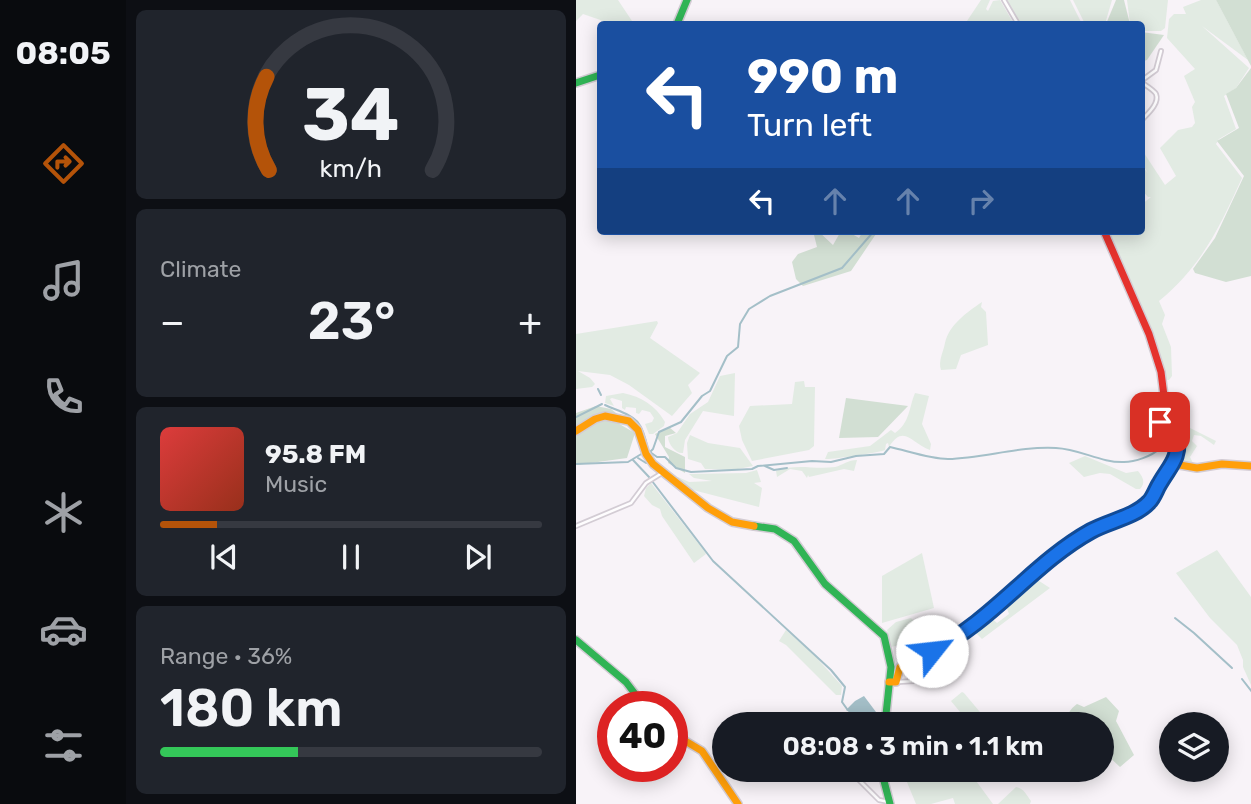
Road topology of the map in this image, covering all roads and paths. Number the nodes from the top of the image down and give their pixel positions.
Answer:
1 (1004, 0) edge
2 (688, 1) edge
3 (678, 21) edge
4 (1016, 21) edge
5 (1161, 51) dead end
6 (597, 76) edge
7 (1145, 78) edge
8 (576, 83) edge
9 (1145, 84) edge
10 (1145, 117) edge
11 (1106, 235) edge
12 (1141, 428) dead end
13 (576, 431) edge
14 (1177, 434) junction
15 (1174, 464) junction
16 (1251, 466) edge
17 (662, 472) junction
18 (576, 526) edge
19 (576, 640) edge
20 (891, 667) junction
21 (900, 667) junction
22 (930, 680) dead end
23 (893, 682) junction
24 (633, 691) edge
25 (887, 712) edge
26 (688, 743) edge
27 (862, 782) edge
28 (884, 782) edge
29 (890, 803) edge
30 (738, 804) edge

1 - 4 street
2 - 3 street
5 - 7 street
6 - 8 street
9 - 10 street
11 - 14 street
12 - 14 street
13 - 17 street
14 - 15 street
15 - 16 street
15 - 21 street
17 - 18 street
17 - 20 street
19 - 24 street
20 - 21 street
20 - 23 street
21 - 23 street
22 - 23 street
23 - 25 street
26 - 30 street
27 - 29 street
28 - 29 street

